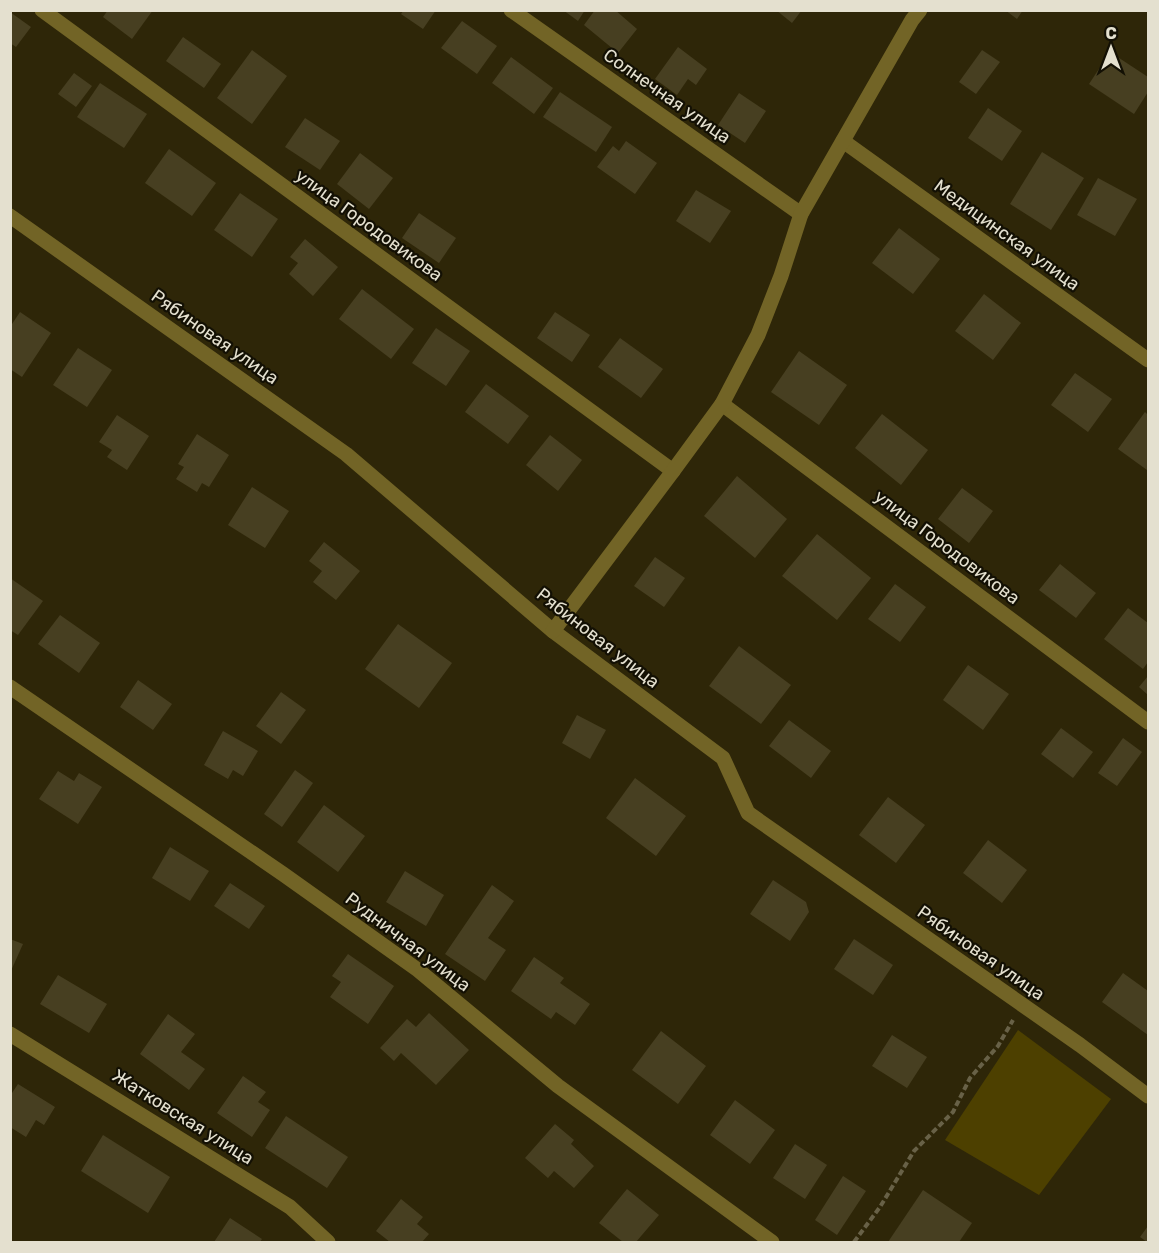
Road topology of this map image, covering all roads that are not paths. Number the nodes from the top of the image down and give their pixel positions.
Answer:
1 (42, 10) edge
2 (511, 10) edge
3 (910, 14) edge
4 (843, 141) junction
5 (801, 214) junction
6 (10, 216) edge
7 (1149, 360) edge
8 (722, 404) junction
9 (673, 471) junction
10 (553, 631) junction
11 (10, 687) edge
12 (1149, 722) edge
13 (10, 1034) edge
14 (1149, 1096) edge
15 (328, 1242) edge
16 (772, 1242) edge

1 - 9 street, улица Городовикова
2 - 5 street, Солнечная улица
3 - 4 street
4 - 5 street
4 - 7 street, Медицинская улица
5 - 8 street
6 - 10 street, Рябиновая улица
8 - 9 street
8 - 12 street, улица Городовикова
9 - 10 street
10 - 14 street, Рябиновая улица
11 - 16 street, Рудничная улица
13 - 15 street, Жатковская улица

